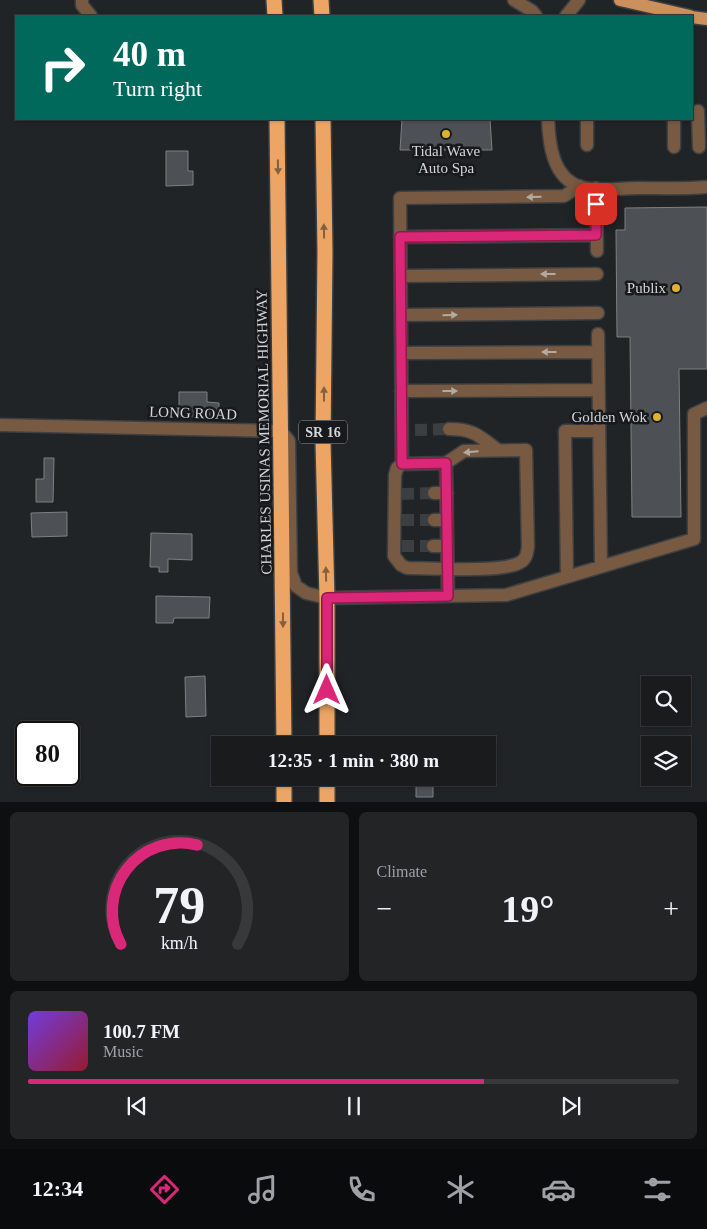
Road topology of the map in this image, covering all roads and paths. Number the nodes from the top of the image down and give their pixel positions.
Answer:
1 (82, 0) edge
2 (274, 0) edge
3 (321, 0) edge
4 (514, 0) edge
5 (579, 0) edge
6 (620, 0) edge
7 (91, 15) edge
8 (275, 15) edge
9 (322, 15) edge
10 (535, 15) edge
11 (567, 15) edge
12 (686, 15) edge
13 (693, 17) edge
14 (707, 19) edge
15 (698, 111) dead end
16 (323, 120) edge
17 (548, 120) edge
18 (587, 120) edge
19 (674, 120) edge
20 (274, 121) edge
21 (587, 145) dead end
22 (674, 146) dead end
23 (699, 147) dead end
24 (580, 186) junction
25 (707, 186) edge
26 (596, 188) junction
27 (596, 235) junction
28 (400, 237) junction
29 (596, 251) dead end
30 (597, 274) dead end
31 (400, 276) junction
32 (598, 313) dead end
33 (401, 315) junction
34 (598, 334) dead end
35 (598, 352) junction
36 (401, 353) junction
37 (598, 390) junction
38 (402, 391) junction
39 (707, 408) edge
40 (0, 425) edge
41 (402, 430) junction
42 (415, 430) tunnel mouth
43 (448, 430) tunnel mouth
44 (599, 430) junction
45 (281, 431) junction
46 (498, 450) junction
47 (446, 463) junction
48 (402, 464) junction
49 (434, 520) tunnel mouth
50 (447, 520) junction
51 (433, 546) tunnel mouth
52 (447, 546) junction
53 (601, 566) junction
54 (448, 568) junction
55 (567, 577) junction
56 (448, 596) junction
57 (327, 598) junction
58 (284, 736) edge
59 (327, 736) edge
60 (284, 786) edge
61 (327, 786) edge
62 (284, 802) edge
63 (327, 802) edge

1 - 7 street
2 - 8 highway
3 - 9 highway
4 - 10 street
5 - 11 street
6 - 12 main road
13 - 14 main road
15 - 23 street
57 -> 16 highway, SR 16
17 - 24 street
18 - 21 street
19 - 22 street
20 -> 45 highway, CHARLES USINAS MEMORIAL HIGHWAY / SR 16
24 - 26 street
24 -> 28 street
25 - 26 street
26 - 27 street
27 - 28 street
27 - 29 street
28 - 31 street
30 -> 31 street
31 - 33 street
33 -> 32 street
33 - 36 street
34 - 35 street
35 -> 36 street
35 - 37 street
36 - 38 street
38 -> 37 street
37 - 44 street
38 - 41 street
39 - 53 street
40 - 45 street, LONG ROAD
41 - 42 street
41 - 48 street
43 - 46 street
44 - 53 street
44 - 55 street
45 - 57 street
45 -> 58 highway, CHARLES USINAS MEMORIAL HIGHWAY / SR 16
46 -> 47 street
46 - 54 street
47 - 48 street
47 - 50 street
48 - 54 street
49 - 50 street
50 - 52 street
51 - 52 street
52 - 54 street
53 - 55 street
54 - 56 street
55 - 56 street
56 - 57 street
57 - 59 highway, SR 16
60 - 62 highway
61 - 63 highway

